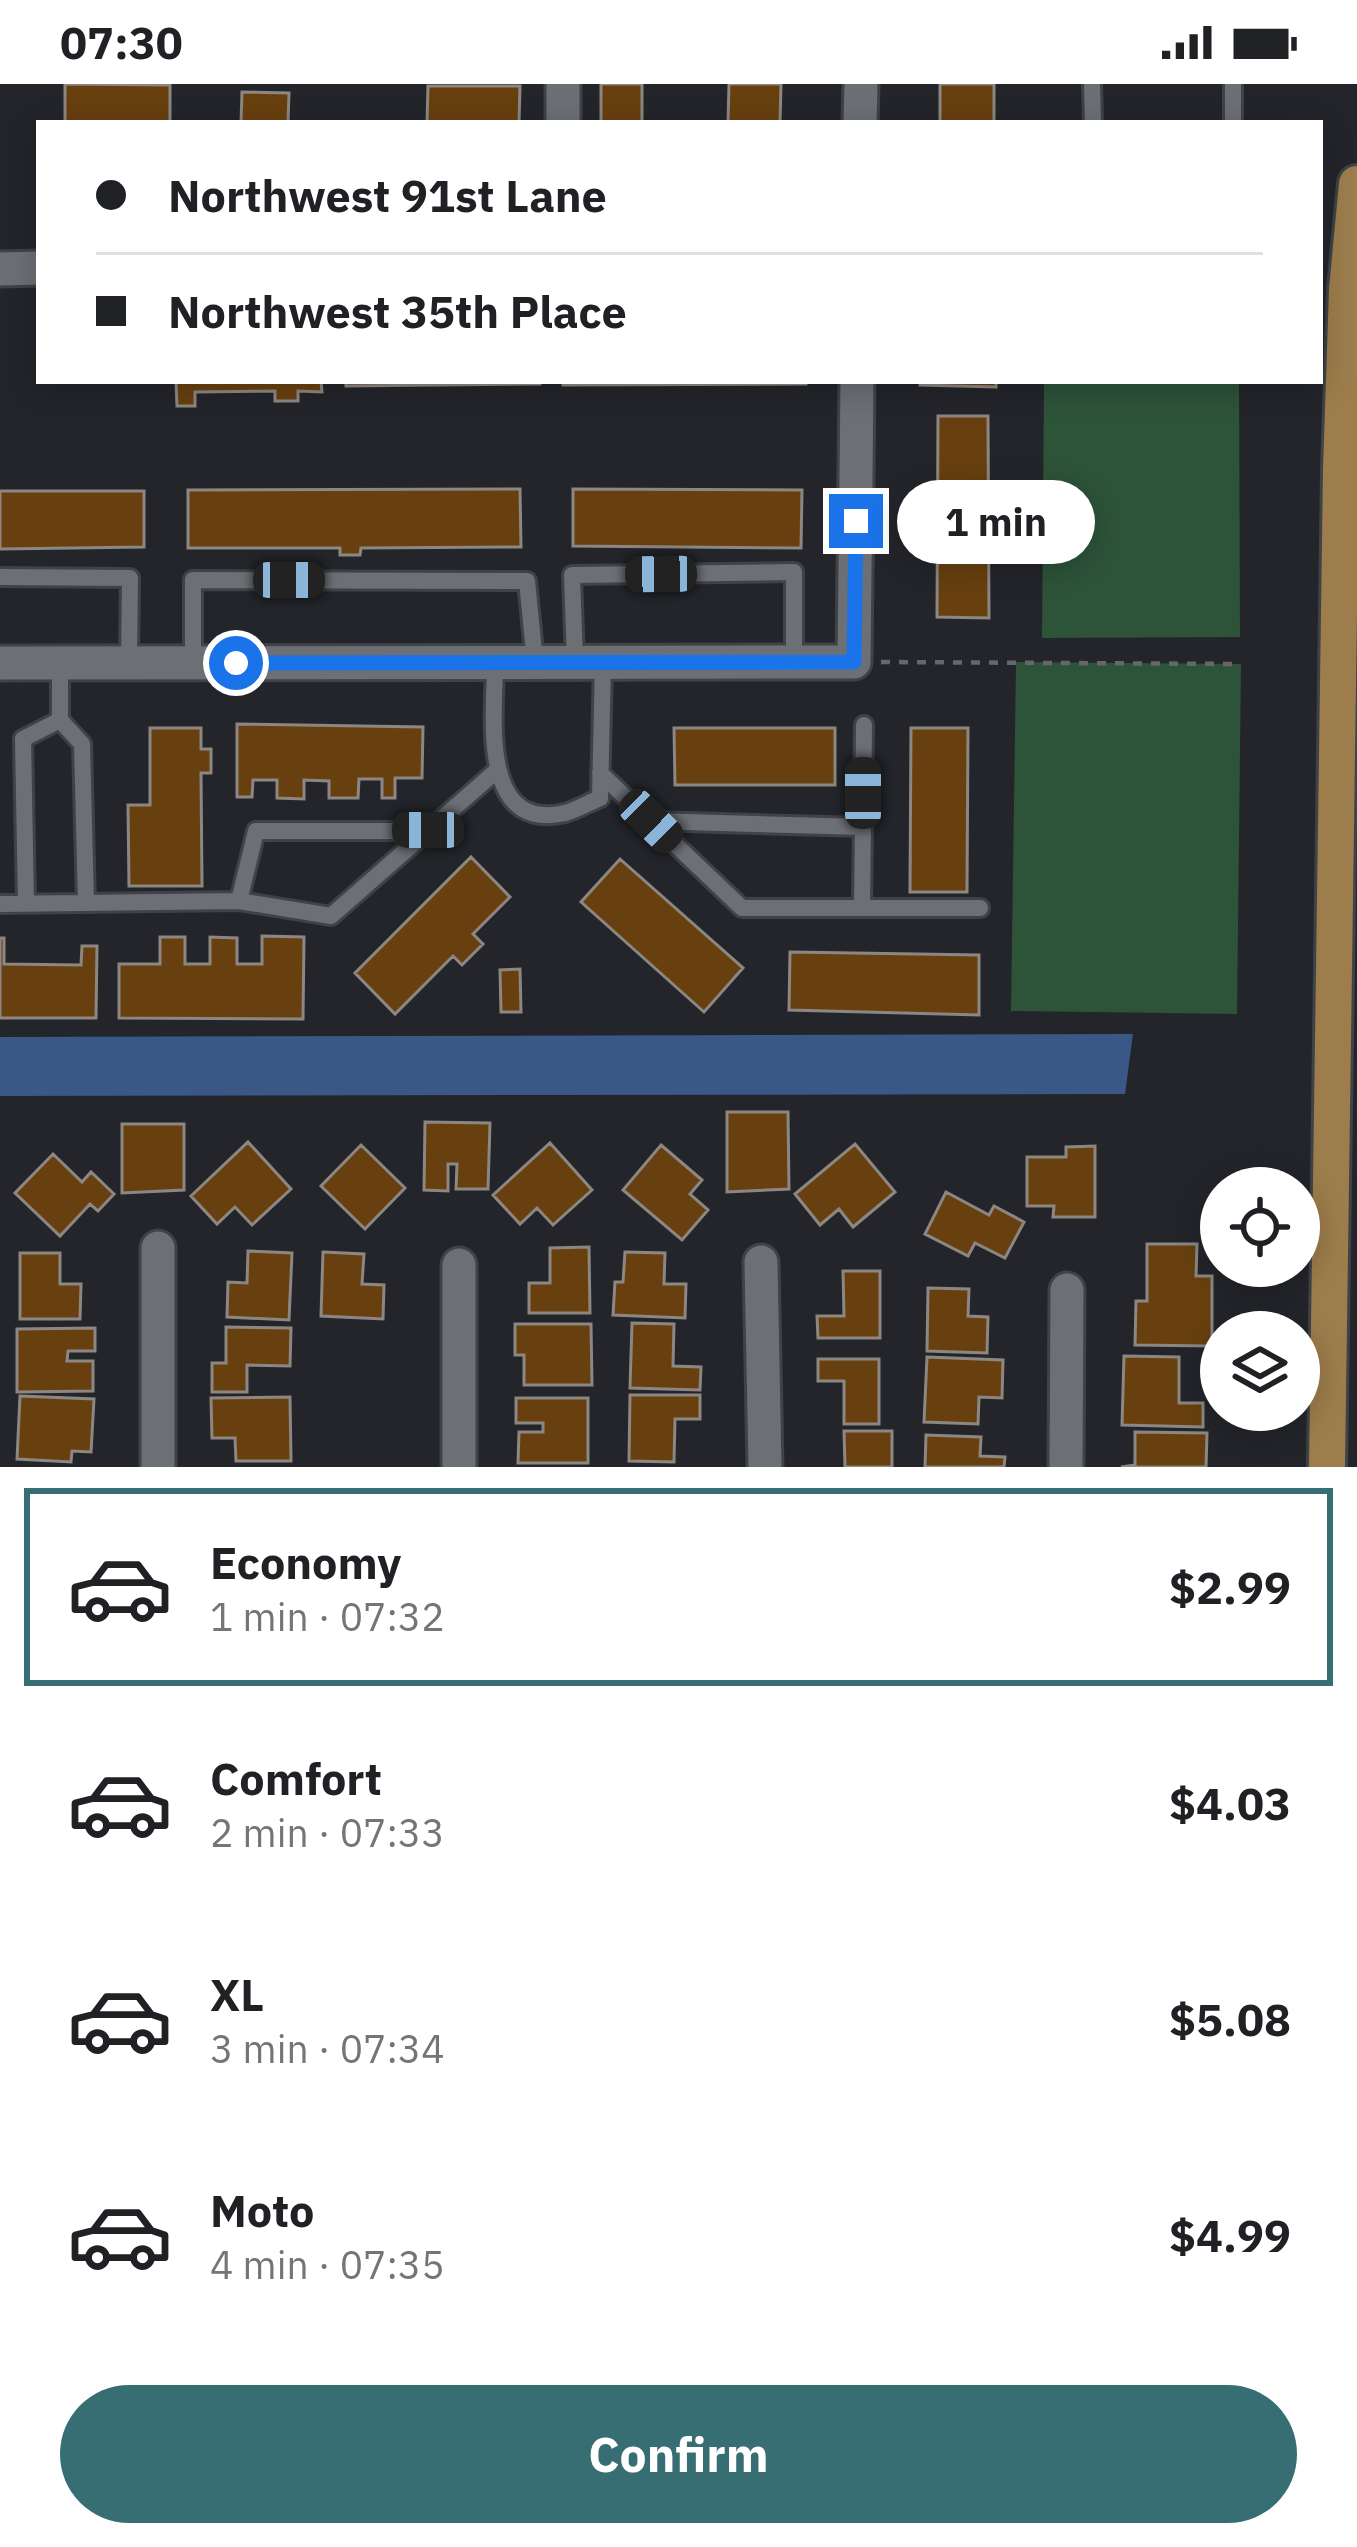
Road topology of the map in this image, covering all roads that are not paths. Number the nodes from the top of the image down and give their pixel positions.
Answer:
1 (563, 84) edge
2 (861, 84) edge
3 (1092, 84) edge
4 (1233, 84) edge
5 (563, 120) edge
6 (860, 120) edge
7 (1093, 120) edge
8 (1233, 120) edge
9 (1357, 184) edge
10 (0, 268) edge
11 (36, 268) edge
12 (1341, 288) edge
13 (856, 384) edge
14 (0, 577) edge
15 (495, 662) junction
16 (536, 662) junction
17 (589, 662) junction
18 (794, 662) junction
19 (0, 663) edge
20 (60, 663) junction
21 (129, 663) junction
22 (193, 663) junction
23 (60, 721) junction
24 (863, 724) dead end
25 (495, 772) junction
26 (600, 773) junction
27 (651, 821) junction
28 (862, 827) junction
29 (428, 830) junction
30 (239, 901) junction
31 (86, 903) junction
32 (0, 904) edge
33 (26, 904) junction
34 (862, 908) junction
35 (980, 908) dead end
36 (1346, 992) edge
37 (158, 1248) dead end
38 (761, 1262) dead end
39 (459, 1264) dead end
40 (1067, 1289) dead end
41 (158, 1467) edge
42 (459, 1467) edge
43 (765, 1467) edge
44 (1066, 1467) edge
45 (1327, 1467) edge

1 - 5 street
2 - 6 street
3 - 7 lane
4 - 8 lane
9 - 12 main road
10 - 11 street
12 - 36 main road
13 - 18 street
14 - 21 lane
15 - 16 street
15 - 22 street
15 - 25 lane
16 - 17 street
16 - 22 lane
17 - 18 street
17 - 18 lane
17 - 26 lane
19 - 20 street
20 - 21 street
20 - 23 lane
21 - 22 street
23 - 31 lane
23 - 33 lane
24 - 28 lane
25 - 26 lane
25 - 29 lane
26 - 27 lane
27 - 28 lane
27 - 34 lane
28 - 34 lane
29 - 30 lane
29 - 30 lane
30 - 31 lane
31 - 33 lane
32 - 33 lane
34 - 35 lane
36 - 45 main road
37 - 41 street
38 - 43 street
39 - 42 street
40 - 44 street

